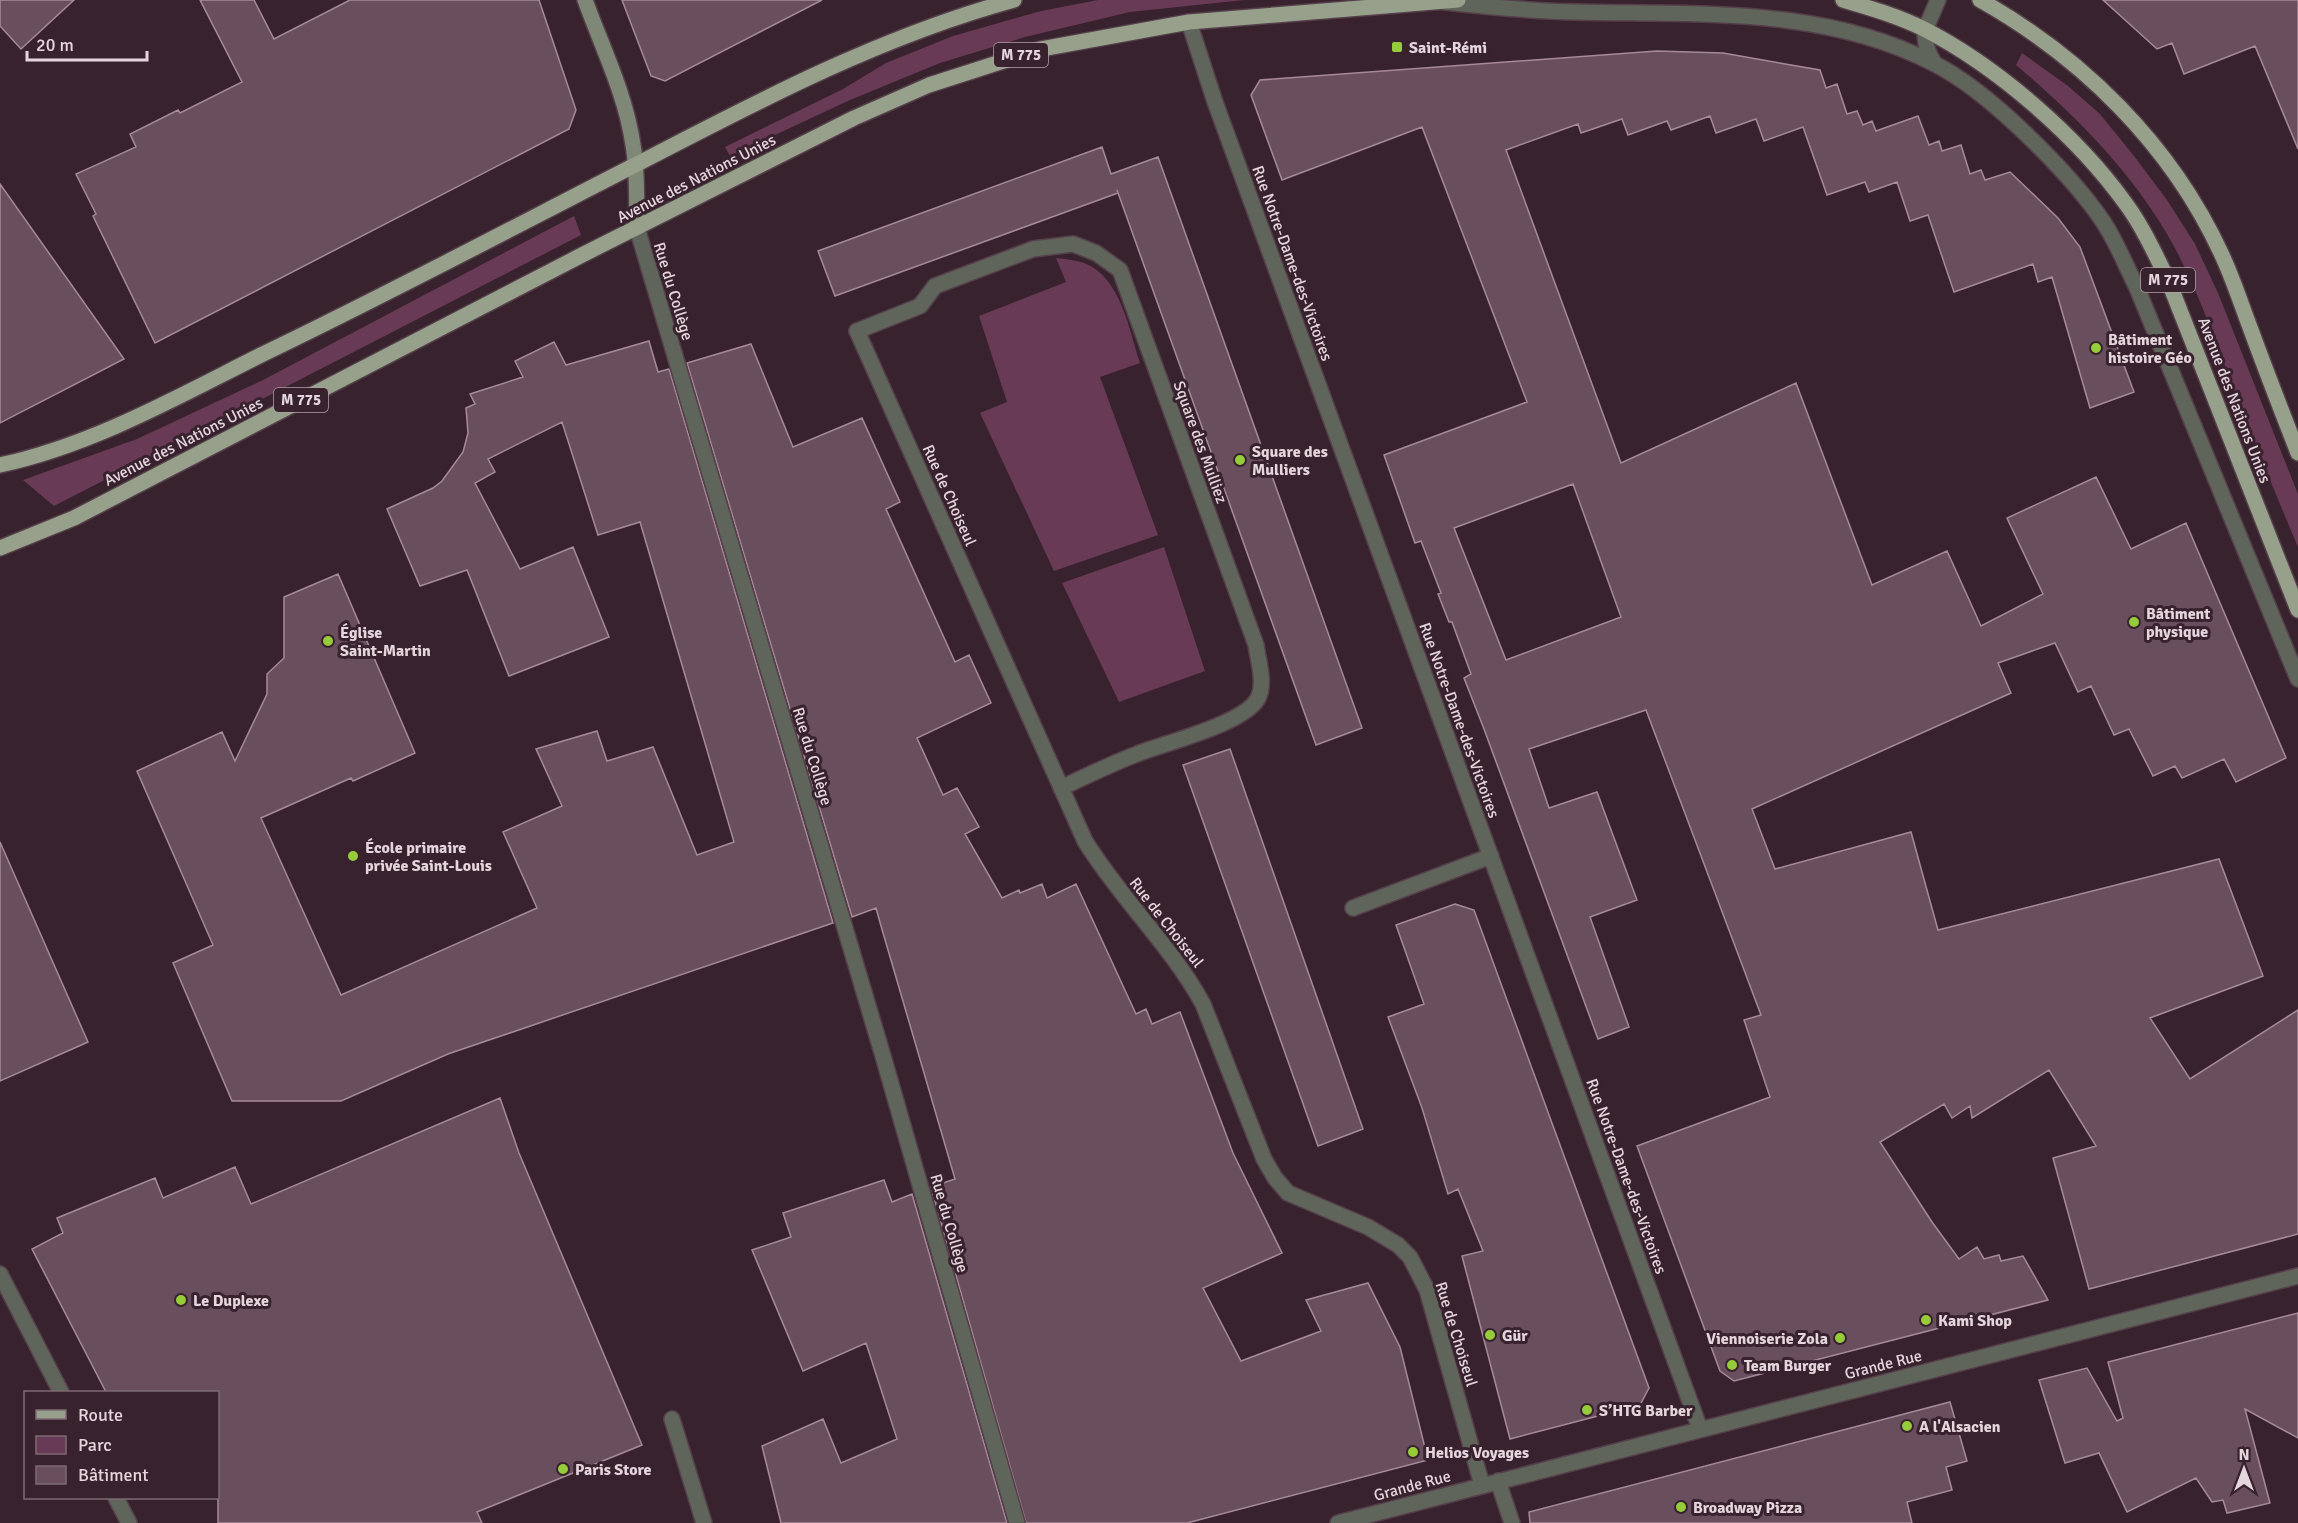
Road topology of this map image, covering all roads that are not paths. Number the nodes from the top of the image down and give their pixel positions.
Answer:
1 (585, 0) edge
2 (1014, 0) edge
3 (1458, 0) edge
4 (1843, 0) edge
5 (1938, 0) edge
6 (1980, 0) edge
7 (1439, 2) junction
8 (1189, 22) junction
9 (1925, 30) junction
10 (1935, 64) junction
11 (636, 164) junction
12 (637, 228) junction
13 (856, 331) joint
14 (2298, 453) edge
15 (0, 465) edge
16 (0, 548) edge
17 (2298, 610) edge
18 (2298, 680) edge
19 (1061, 788) junction
20 (1491, 856) junction
21 (1353, 908) dead end
22 (0, 1274) edge
23 (2298, 1276) edge
24 (60, 1391) edge
25 (672, 1419) dead end
26 (1700, 1429) junction
27 (1498, 1481) junction
28 (1482, 1485) junction
29 (117, 1499) edge
30 (129, 1523) edge
31 (704, 1523) edge
32 (1017, 1523) edge
33 (1338, 1523) edge
34 (1512, 1523) edge

1 - 11 street, Rue du Collège
2 - 11 main road
3 - 7 main road, Avenue des Nations Unies / M 775
4 - 9 main road, Avenue des Nations Unies / M 775
5 - 9 street
6 - 14 main road
7 - 8 main road, Avenue des Nations Unies / M 775
7 - 10 street
8 - 12 main road, Avenue des Nations Unies / M 775
8 - 20 street, Rue Notre-Dame-des-Victoires
9 - 10 street
9 - 17 main road, Avenue des Nations Unies / M 775
10 - 18 street
11 - 12 street, Rue du Collège
11 - 15 main road
12 - 16 main road, Avenue des Nations Unies / M 775
12 - 32 street, Rue du Collège
13 - 19 street, Rue de Choiseul
13 - 19 street, Square des Mulliez
19 - 28 street, Rue de Choiseul
20 - 21 street
20 - 26 street, Rue Notre-Dame-des-Victoires
22 - 24 street
23 - 26 street, Grande Rue
25 - 31 street
26 - 27 street, Grande Rue
27 - 28 street, Grande Rue
27 - 34 street
28 - 33 street, Grande Rue
29 - 30 street

